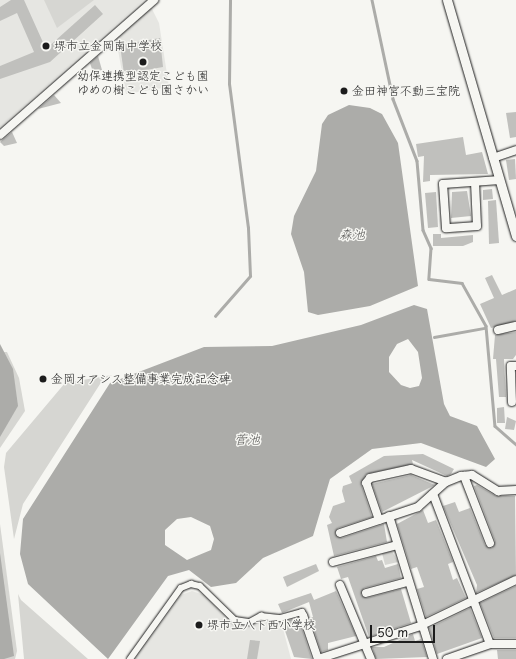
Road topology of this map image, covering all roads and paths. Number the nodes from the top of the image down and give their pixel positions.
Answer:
1 (154, 0) edge
2 (447, 0) edge
3 (0, 135) edge
4 (516, 150) edge
5 (493, 158) junction
6 (500, 180) junction
7 (475, 182) junction
8 (516, 236) edge
9 (516, 326) edge
10 (498, 330) dead end
11 (516, 366) edge
12 (512, 402) dead end
13 (464, 476) junction
14 (446, 482) junction
15 (516, 490) edge
16 (432, 494) junction
17 (389, 516) junction
18 (379, 520) junction
19 (340, 533) dead end
20 (490, 543) dead end
21 (397, 545) junction
22 (333, 562) dead end
23 (516, 580) edge
24 (408, 582) junction
25 (340, 585) dead end
26 (366, 593) dead end
27 (474, 602) junction
28 (303, 615) joint
29 (420, 626) junction
30 (365, 644) junction
31 (490, 644) junction
32 (516, 644) edge
33 (333, 657) edge
34 (130, 659) edge
35 (371, 659) edge
36 (433, 659) edge
37 (447, 659) edge

1 - 3 street
2 - 5 street
4 - 5 street
5 - 6 street
6 - 7 street
6 - 8 street
7 - 7 street
9 - 10 street
11 - 12 street
13 - 14 street
13 - 15 street
13 - 20 street
14 - 16 street
14 - 18 street
16 - 17 street
16 - 27 street
17 - 18 street
17 - 21 street
18 - 19 street
21 - 22 street
21 - 24 street
23 - 27 street
24 - 26 street
24 - 29 street
25 - 30 street
27 - 29 street
27 - 31 street
28 - 33 street
28 - 34 street
29 - 30 street
29 - 36 street
30 - 33 street
30 - 35 street
31 - 32 street
31 - 37 street

